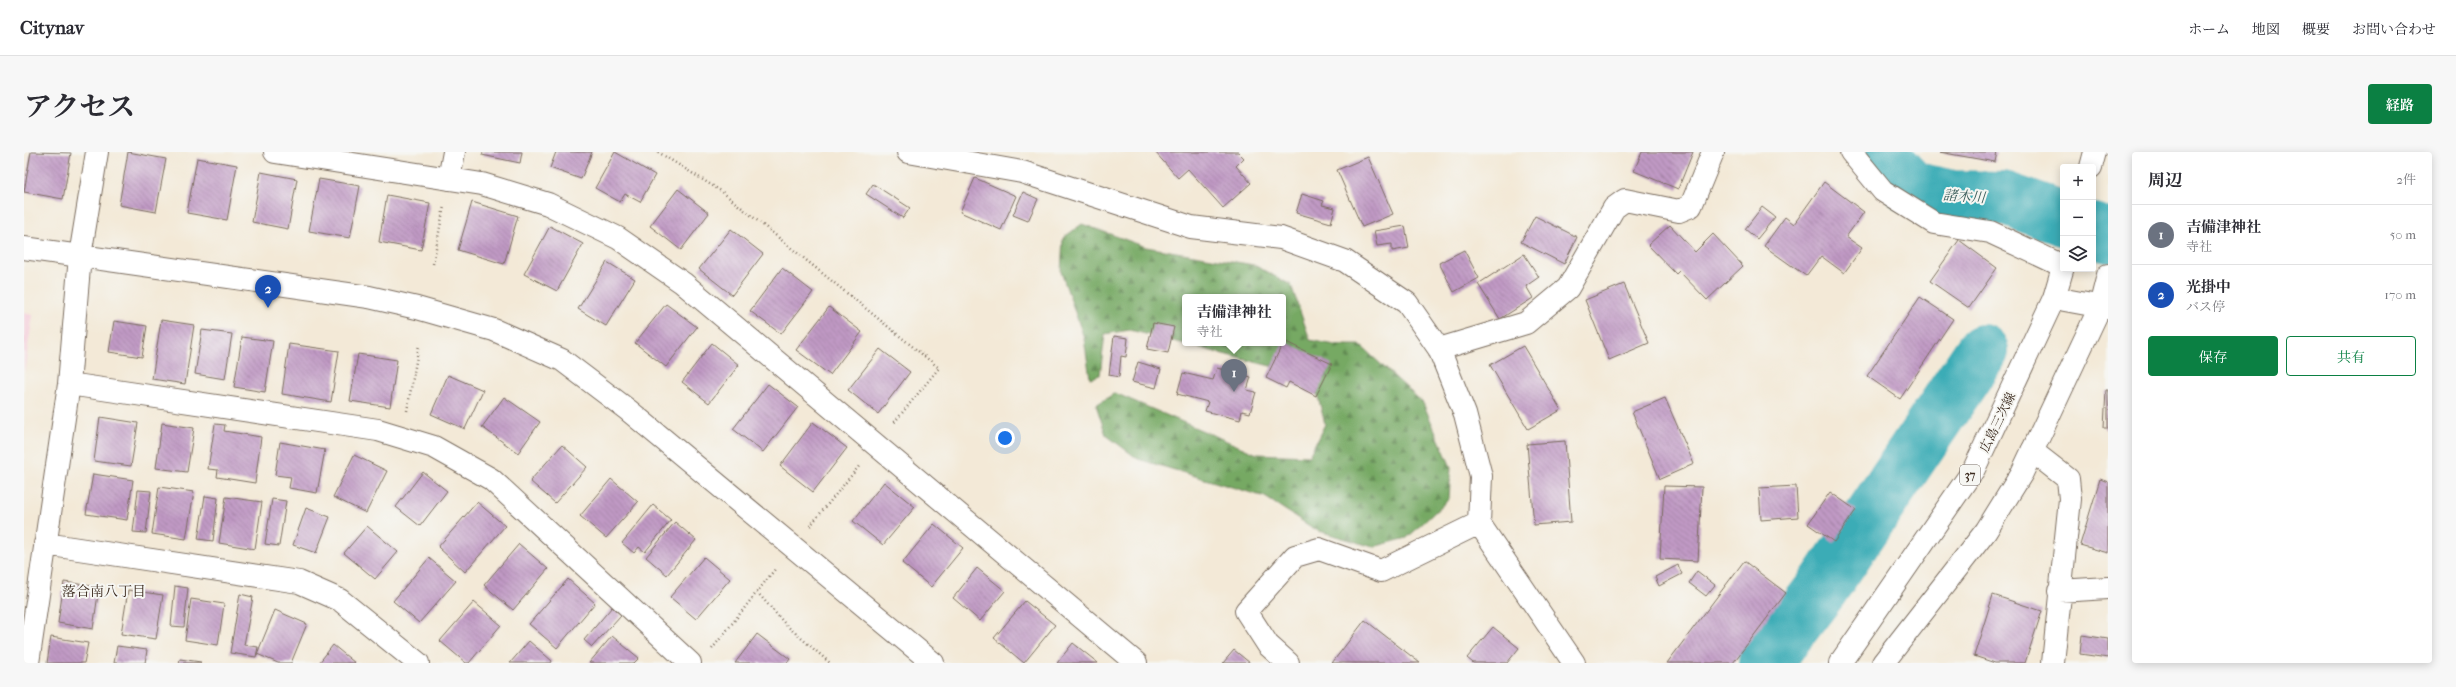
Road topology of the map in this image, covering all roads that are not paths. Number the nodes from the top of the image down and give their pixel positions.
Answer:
1 (97, 152) edge
2 (275, 152) edge
3 (454, 152) edge
4 (908, 152) edge
5 (1713, 152) edge
6 (1851, 152) edge
7 (2095, 152) edge
8 (2092, 164) edge
9 (449, 179) junction
10 (24, 248) edge
11 (80, 256) junction
12 (2060, 265) edge
13 (2061, 272) edge
14 (2108, 275) edge
15 (2054, 298) junction
16 (2104, 308) edge
17 (1439, 349) junction
18 (69, 384) junction
19 (2032, 451) junction
20 (1479, 523) junction
21 (46, 544) junction
22 (2108, 588) edge
23 (2059, 591) junction
24 (677, 658) edge
25 (1567, 660) edge
26 (28, 663) edge
27 (418, 663) edge
28 (933, 663) edge
29 (1136, 663) edge
30 (1288, 663) edge
31 (1840, 663) edge
32 (1883, 663) edge
33 (2053, 663) edge

1 - 11 street
2 - 9 street
3 - 9 street
4 - 17 street
5 - 17 street
6 - 12 street
7 - 8 street
9 - 29 street
10 - 11 street
11 - 18 street
11 - 28 street
13 - 15 street, 広島三次線 / 37
14 - 16 street
15 - 16 street
15 - 31 street, 広島三次線 / 37
16 - 19 street
17 - 20 street
18 - 21 street
18 - 24 street
19 - 23 street
19 - 32 street
20 - 25 street
20 - 30 street
21 - 26 street
21 - 27 street
22 - 23 street
23 - 33 street

